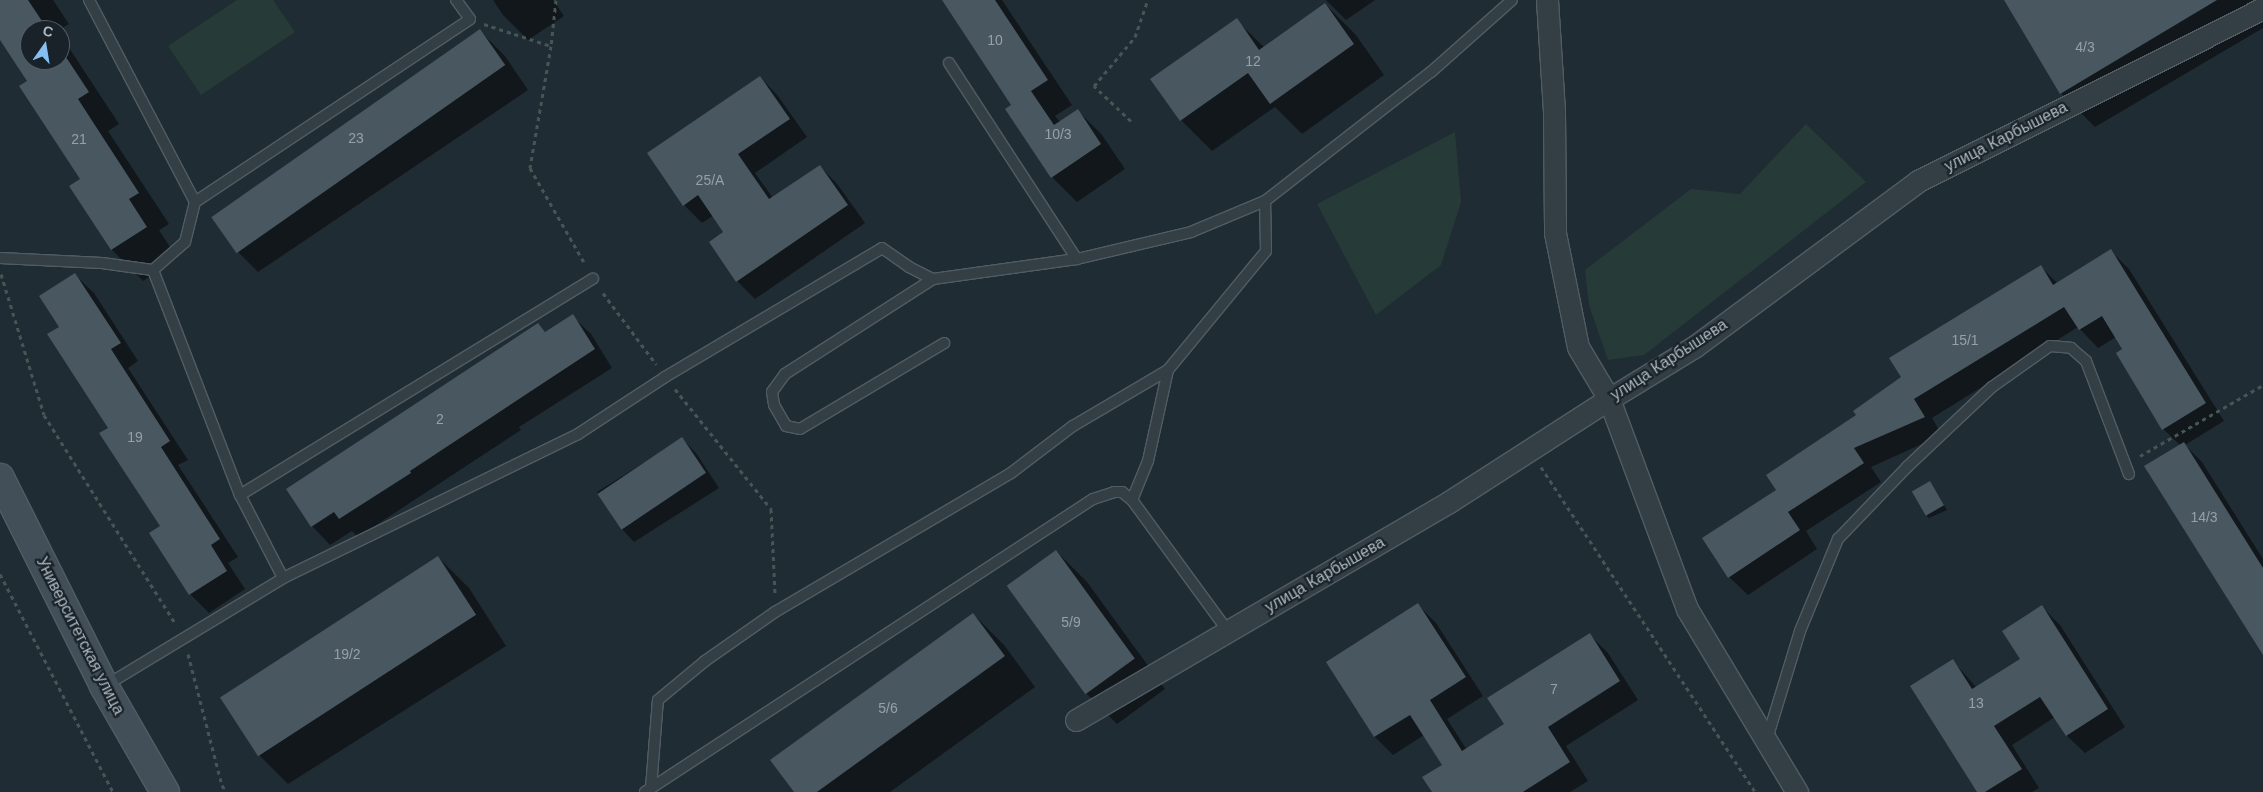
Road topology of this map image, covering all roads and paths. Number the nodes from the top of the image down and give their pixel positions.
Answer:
1 (89, 0) edge
2 (456, 0) edge
3 (556, 0) edge
4 (1148, 0) edge
5 (1512, 0) edge
6 (1547, 0) edge
7 (2263, 8) edge
8 (470, 19) junction
9 (552, 46) junction
10 (949, 62) dead end
11 (1131, 121) dead end
12 (1265, 201) junction
13 (194, 202) junction
14 (0, 258) edge
15 (1077, 259) junction
16 (0, 270) edge
17 (153, 270) junction
18 (593, 279) junction
19 (933, 279) junction
20 (944, 344) dead end
21 (1168, 370) junction
22 (665, 377) junction
23 (2263, 385) edge
24 (1609, 398) junction
25 (1530, 450) junction
26 (2126, 470) joint
27 (0, 478) edge
28 (240, 495) junction
29 (1132, 500) junction
30 (0, 574) edge
31 (283, 578) junction
32 (775, 612) junction
33 (1228, 631) junction
34 (184, 638) junction
35 (104, 686) junction
36 (1076, 720) dead end
37 (1767, 739) junction
38 (648, 790) edge
39 (113, 792) edge
40 (165, 792) edge
41 (226, 792) edge
42 (1755, 792) edge
43 (1797, 792) edge

1 - 13 lane
2 - 8 lane
3 - 9 path
4 - 11 path
5 - 12 lane
6 - 24 street
7 - 24 street, улица Карбышева
8 - 9 path
8 - 13 lane
9 - 18 path
10 - 15 lane
12 - 15 lane
12 - 21 lane
13 - 17 lane
14 - 17 lane
15 - 19 lane
16 - 34 path
17 - 28 lane
18 - 22 path
18 - 28 lane
19 - 20 lane
19 - 22 lane
21 - 29 lane
21 - 32 lane
22 - 31 lane
22 - 32 path
23 - 26 path
24 - 25 street, улица Карбышева
24 - 37 street
25 - 33 street, улица Карбышева
25 - 42 path
26 - 37 lane
27 - 35 main road, Университетская улица
28 - 31 lane
29 - 33 lane
29 - 38 lane
30 - 39 path
31 - 34 lane
32 - 38 lane
33 - 36 street, улица Карбышева
34 - 35 lane
34 - 41 path
35 - 40 main road, Университетская улица
37 - 43 street

